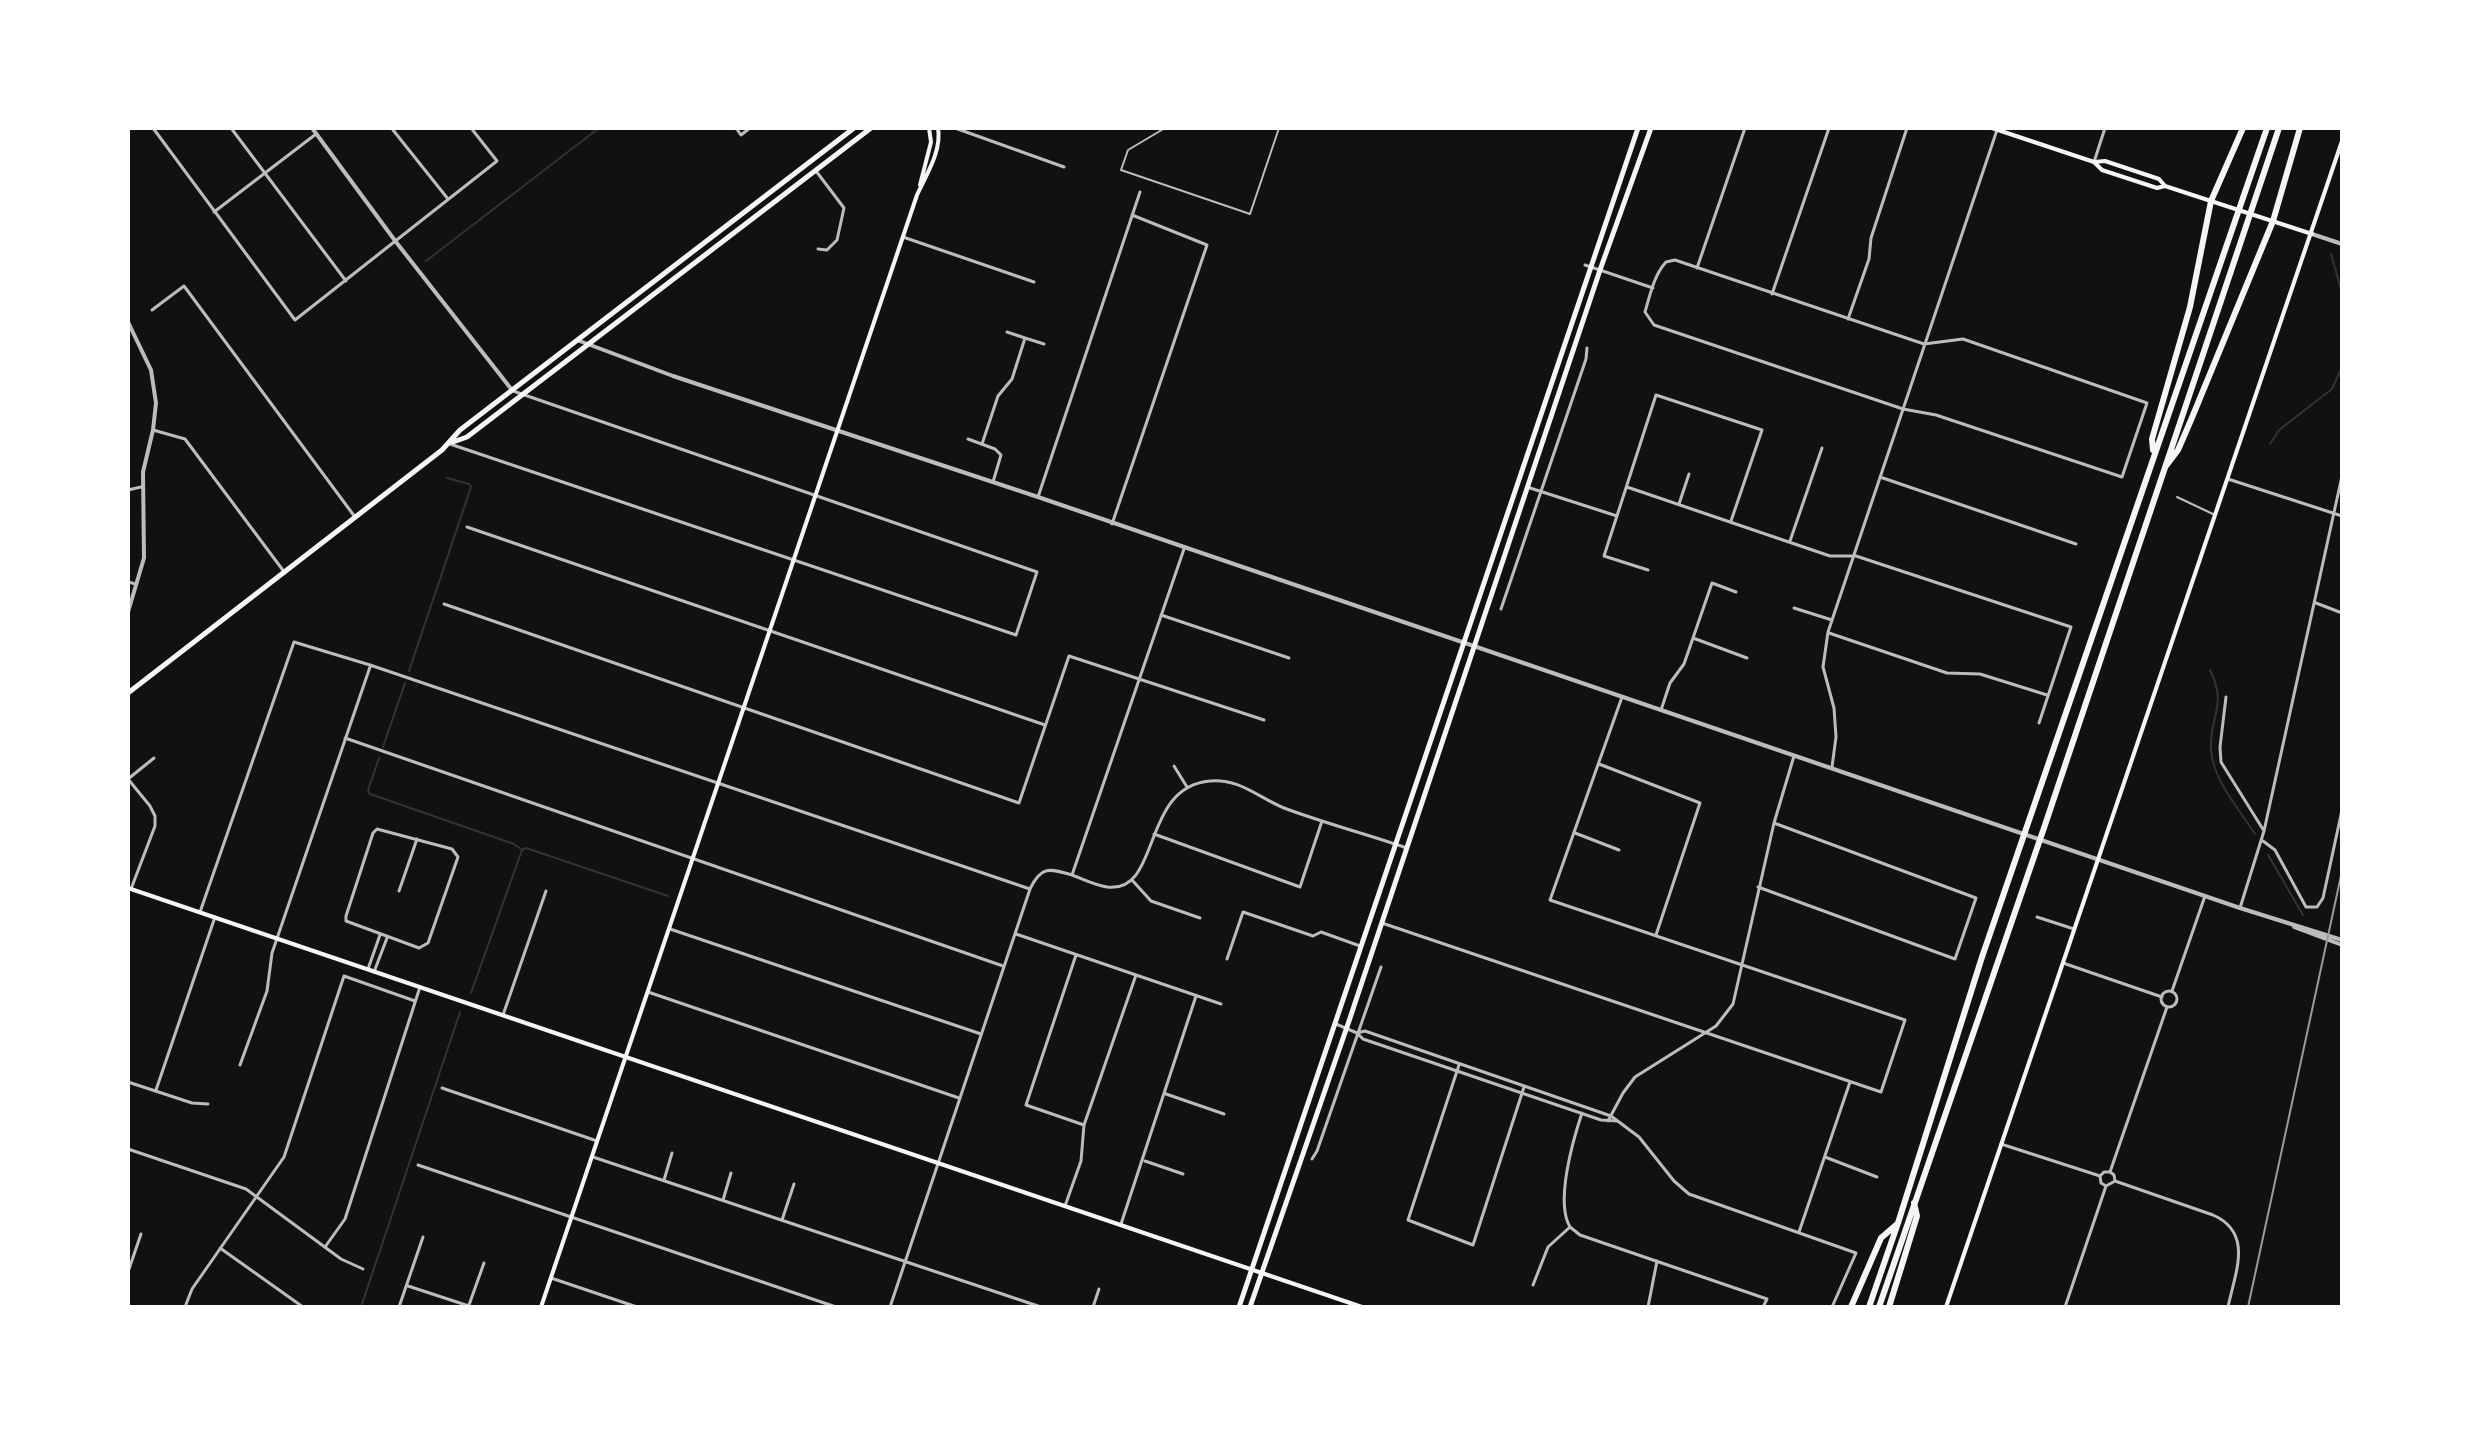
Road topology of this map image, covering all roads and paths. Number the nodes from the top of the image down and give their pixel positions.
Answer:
1 (153, 128) edge
2 (231, 128) edge
3 (312, 128) edge
4 (471, 128) edge
5 (736, 128) edge
6 (750, 128) edge
7 (854, 128) edge
8 (871, 128) edge
9 (929, 128) edge
10 (938, 128) edge
11 (955, 128) edge
12 (1165, 128) edge
13 (1279, 128) edge
14 (1638, 128) edge
15 (1651, 128) edge
16 (1745, 128) edge
17 (1829, 128) edge
18 (1907, 128) edge
19 (2105, 128) edge
20 (2243, 128) edge
21 (2267, 128) edge
22 (2279, 128) edge
23 (2300, 128) edge
24 (1995, 129) edge
25 (393, 130) edge
26 (316, 134) junction
27 (2342, 141) edge
28 (2094, 162) junction
29 (1064, 167) dead end
30 (816, 171) junction
31 (265, 173) junction
32 (2165, 186) junction
33 (1140, 192) dead end
34 (917, 195) junction
35 (448, 200) junction
36 (2211, 201) junction
37 (214, 212) junction
38 (1132, 215) junction
39 (2273, 221) junction
40 (2312, 234) junction
41 (903, 237) junction
42 (396, 242) junction
43 (2342, 244) edge
44 (818, 249) dead end
45 (1588, 266) junction
46 (1697, 268) junction
47 (1600, 270) junction
48 (346, 281) junction
49 (1034, 282) dead end
50 (1653, 288) junction
51 (1772, 294) junction
52 (152, 310) dead end
53 (1848, 319) junction
54 (128, 322) edge
55 (1007, 332) dead end
56 (601, 333) junction
57 (1025, 338) junction
58 (577, 340) junction
59 (586, 343) junction
60 (1044, 344) dead end
61 (1924, 344) junction
62 (600, 348) junction
63 (1587, 348) dead end
64 (513, 391) junction
65 (521, 395) junction
66 (1903, 409) junction
67 (153, 430) junction
68 (837, 431) junction
69 (968, 439) dead end
70 (450, 444) junction
71 (982, 444) junction
72 (1822, 448) dead end
73 (2153, 454) junction
74 (1689, 474) dead end
75 (2161, 474) junction
76 (2342, 476) edge
77 (1880, 477) junction
78 (2227, 479) junction
79 (993, 482) junction
80 (141, 487) junction
81 (1527, 487) junction
82 (1627, 487) junction
83 (128, 490) edge
84 (1541, 491) junction
85 (816, 497) junction
86 (1038, 497) junction
87 (2177, 497) dead end
88 (1679, 504) junction
89 (2334, 514) junction
90 (2215, 515) junction
91 (1617, 516) junction
92 (2342, 516) edge
93 (356, 518) junction
94 (1731, 521) junction
95 (1112, 524) junction
96 (467, 527) dead end
97 (1790, 541) junction
98 (2076, 544) dead end
99 (1184, 549) junction
100 (1856, 556) junction
101 (794, 561) junction
102 (1648, 570) dead end
103 (285, 573) junction
104 (128, 582) edge
105 (136, 584) junction
106 (1736, 592) dead end
107 (2315, 602) junction
108 (444, 604) dead end
109 (1794, 608) dead end
110 (1501, 609) dead end
111 (128, 612) edge
112 (2342, 613) edge
113 (1161, 615) junction
114 (1832, 620) junction
115 (770, 631) junction
116 (1828, 632) junction
117 (1693, 638) junction
118 (1463, 644) junction
119 (1473, 647) junction
120 (1289, 658) dead end
121 (1747, 658) dead end
122 (370, 665) junction
123 (1139, 678) junction
124 (128, 693) edge
125 (2047, 695) junction
126 (1622, 697) junction
127 (2226, 697) dead end
128 (744, 706) junction
129 (1661, 710) junction
130 (1264, 720) dead end
131 (2039, 723) dead end
132 (1045, 725) junction
133 (345, 738) junction
134 (1794, 756) junction
135 (154, 758) dead end
136 (1599, 764) junction
137 (1174, 766) dead end
138 (1832, 767) junction
139 (128, 779) edge
140 (719, 782) junction
141 (1187, 787) junction
142 (2342, 810) edge
143 (1322, 821) junction
144 (1774, 823) junction
145 (2264, 831) junction
146 (1575, 833) junction
147 (1154, 834) junction
148 (417, 839) junction
149 (2262, 840) junction
150 (1394, 844) junction
151 (1407, 848) junction
152 (1619, 850) dead end
153 (693, 858) junction
154 (2099, 860) junction
155 (1072, 875) junction
156 (1131, 879) junction
157 (1758, 887) junction
158 (130, 888) edge
159 (1030, 889) junction
160 (399, 891) dead end
161 (546, 891) dead end
162 (2205, 896) junction
163 (2240, 908) junction
164 (200, 912) junction
165 (215, 917) junction
166 (2037, 917) dead end
167 (1200, 918) dead end
168 (1381, 922) junction
169 (669, 928) junction
170 (2074, 929) junction
171 (1015, 934) junction
172 (380, 935) junction
173 (1656, 935) junction
174 (388, 937) junction
175 (277, 939) junction
176 (2342, 942) edge
177 (1360, 946) junction
178 (1076, 955) junction
179 (1227, 959) dead end
180 (2063, 962) junction
181 (1742, 965) junction
182 (1003, 966) junction
183 (1381, 967) dead end
184 (368, 969) junction
185 (374, 972) junction
186 (1136, 975) junction
187 (420, 987) junction
188 (2172, 991) junction
189 (648, 992) junction
190 (1196, 996) junction
191 (2162, 997) junction
192 (415, 1001) junction
193 (1221, 1004) dead end
194 (2167, 1007) junction
195 (503, 1015) junction
196 (1335, 1023) junction
197 (1346, 1028) junction
198 (1357, 1033) junction
199 (1706, 1033) junction
200 (981, 1034) junction
201 (626, 1056) junction
202 (240, 1065) dead end
203 (1459, 1065) junction
204 (1457, 1071) junction
205 (128, 1082) edge
206 (1850, 1082) junction
207 (1524, 1087) junction
208 (442, 1088) dead end
209 (156, 1090) junction
210 (1522, 1093) junction
211 (1165, 1094) junction
212 (959, 1098) junction
213 (208, 1104) dead end
214 (1582, 1113) junction
215 (1224, 1114) dead end
216 (1610, 1119) junction
217 (1084, 1125) junction
218 (597, 1141) junction
219 (2001, 1144) junction
220 (128, 1149) edge
221 (672, 1153) dead end
222 (592, 1157) junction
223 (1825, 1157) junction
224 (1312, 1159) dead end
225 (1143, 1161) junction
226 (937, 1163) junction
227 (418, 1165) dead end
228 (2110, 1172) junction
229 (731, 1173) dead end
230 (1183, 1174) dead end
231 (2100, 1176) junction
232 (1877, 1177) dead end
233 (2115, 1181) junction
234 (663, 1182) junction
235 (794, 1184) dead end
236 (2106, 1186) junction
237 (258, 1197) junction
238 (723, 1201) junction
239 (1914, 1203) junction
240 (1065, 1206) junction
241 (571, 1215) junction
242 (782, 1220) junction
243 (1898, 1223) junction
244 (1121, 1225) junction
245 (1570, 1227) junction
246 (1799, 1232) junction
247 (141, 1234) dead end
248 (423, 1237) dead end
249 (325, 1247) junction
250 (220, 1248) junction
251 (1657, 1261) junction
252 (484, 1263) dead end
253 (905, 1263) junction
254 (363, 1269) dead end
255 (1252, 1269) junction
256 (128, 1272) edge
257 (1261, 1272) junction
258 (551, 1278) junction
259 (1533, 1285) dead end
260 (407, 1286) junction
261 (1099, 1289) dead end
262 (185, 1307) edge
263 (303, 1307) edge
264 (399, 1307) edge
265 (469, 1307) edge
266 (541, 1307) edge
267 (637, 1307) edge
268 (836, 1307) edge
269 (890, 1307) edge
270 (1041, 1307) edge
271 (1093, 1307) edge
272 (1239, 1307) edge
273 (1250, 1307) edge
274 (1362, 1307) edge
275 (1648, 1307) edge
276 (1763, 1307) edge
277 (1832, 1307) edge
278 (1851, 1307) edge
279 (1869, 1307) edge
280 (1879, 1307) edge
281 (1889, 1307) edge
282 (1946, 1307) edge
283 (2065, 1307) edge
284 (2228, 1307) edge

1 - 37 street
2 - 31 street
3 - 26 street
4 - 35 street
5 - 6 street
7 - 58 main road
8 - 30 main road
9 - 34 main road
10 - 34 main road
11 - 29 street
12 - 13 lane
14 - 45 main road
15 - 47 main road
16 - 46 street
17 - 51 street
18 - 53 street
19 - 28 street
20 - 36 highway
21 - 73 highway
22 - 75 highway
23 - 39 highway
24 - 28 main road
24 - 61 street
25 - 35 street
26 - 31 street
26 - 42 street
27 - 40 main road
28 - 32 main road
28 - 32 main road
30 - 44 street
30 - 56 main road
31 - 37 street
31 - 48 street
32 - 36 main road
33 - 38 street
34 - 41 main road
35 - 42 street
36 - 39 main road
36 - 73 highway
37 - 48 street
38 - 86 street
38 - 95 street
39 - 40 main road
39 - 75 highway
40 - 43 street
40 - 78 main road
41 - 49 street
41 - 68 main road
42 - 48 street
42 - 64 street
45 - 47 street
45 - 118 main road
46 - 50 street
46 - 51 street
47 - 50 street
47 - 81 main road
50 - 66 street
51 - 53 street
52 - 93 street
53 - 61 street
54 - 67 street
55 - 57 street
56 - 59 main road
56 - 62 street
57 - 60 street
57 - 71 street
58 - 59 street
58 - 64 main road
59 - 62 street
59 - 65 main road
61 - 66 street
61 - 66 street
62 - 68 street
63 - 84 street
64 - 65 street
64 - 70 main road
65 - 70 main road
65 - 85 street
66 - 77 street
67 - 80 street
67 - 103 street
68 - 79 street
68 - 85 main road
69 - 71 street
70 - 93 main road
70 - 101 street
71 - 79 street
72 - 97 street
73 - 243 highway
74 - 88 street
75 - 239 highway
76 - 89 street
77 - 98 street
77 - 100 street
78 - 89 street
78 - 90 main road
79 - 86 street
80 - 83 street
80 - 105 street
81 - 84 street
81 - 119 main road
82 - 88 street
82 - 91 street
82 - 94 street
84 - 91 street
84 - 110 street
85 - 101 main road
85 - 101 street
86 - 95 street
87 - 90 lane
88 - 94 street
89 - 92 street
89 - 107 street
90 - 154 main road
91 - 102 street
93 - 103 main road
94 - 97 street
95 - 99 street
96 - 115 street
97 - 100 street
99 - 113 street
99 - 118 street
100 - 114 street
100 - 125 street
101 - 115 main road
103 - 124 main road
104 - 105 street
105 - 111 street
106 - 117 street
107 - 112 street
107 - 145 street
108 - 128 street
109 - 114 street
113 - 120 street
113 - 123 street
114 - 116 street
115 - 128 main road
115 - 132 street
116 - 125 street
116 - 138 street
117 - 121 street
117 - 129 street
118 - 119 street
118 - 150 main road
119 - 126 street
119 - 151 main road
122 - 133 street
122 - 140 street
122 - 164 street
123 - 130 street
123 - 132 street
123 - 155 street
125 - 131 street
126 - 129 street
126 - 136 street
127 - 145 street
128 - 132 street
128 - 140 main road
129 - 134 street
133 - 153 street
133 - 175 street
134 - 138 street
134 - 144 street
135 - 139 street
136 - 146 street
136 - 173 street
137 - 141 street
138 - 154 street
139 - 158 street
140 - 153 main road
140 - 159 street
141 - 143 street
141 - 147 street
142 - 149 street
143 - 147 street
143 - 150 street
144 - 157 street
144 - 157 street
145 - 149 street
146 - 152 street
146 - 173 street
147 - 156 street
148 - 160 street
148 - 172 street
148 - 174 street
149 - 163 street
150 - 151 street
150 - 177 main road
151 - 168 main road
153 - 169 main road
153 - 182 street
154 - 162 street
154 - 170 main road
155 - 156 street
155 - 159 street
156 - 167 street
157 - 181 street
158 - 164 main road
159 - 171 street
161 - 195 street
162 - 163 street
162 - 188 street
163 - 176 street
164 - 165 main road
165 - 175 main road
165 - 209 street
166 - 170 street
168 - 197 main road
168 - 199 street
169 - 189 main road
169 - 200 street
170 - 180 main road
171 - 178 street
171 - 182 street
172 - 174 street
172 - 184 street
173 - 181 street
174 - 185 street
175 - 184 main road
175 - 202 street
177 - 179 street
177 - 196 main road
178 - 186 street
178 - 217 street
180 - 191 street
180 - 219 main road
181 - 199 street
181 - 206 street
182 - 200 street
183 - 198 street
184 - 185 main road
185 - 187 main road
186 - 190 street
186 - 217 street
187 - 192 street
187 - 195 main road
188 - 191 street
188 - 194 street
189 - 201 main road
189 - 212 street
190 - 193 street
190 - 211 street
191 - 194 street
192 - 237 street
192 - 249 street
194 - 228 street
195 - 201 main road
196 - 197 street
196 - 255 main road
197 - 198 street
197 - 257 main road
198 - 203 street
198 - 204 street
198 - 224 street
199 - 206 street
199 - 216 street
200 - 212 street
201 - 218 main road
201 - 226 main road
203 - 204 street
203 - 207 street
204 - 210 street
204 - 210 street
205 - 209 street
206 - 223 street
207 - 210 street
207 - 216 street
208 - 218 street
209 - 213 street
210 - 214 street
211 - 215 street
211 - 225 street
212 - 226 street
214 - 216 street
214 - 245 street
216 - 246 street
217 - 240 street
218 - 222 main road
219 - 231 street
219 - 282 main road
220 - 237 street
221 - 234 street
222 - 234 street
222 - 241 main road
223 - 232 street
223 - 246 street
225 - 230 street
225 - 244 street
226 - 240 main road
226 - 253 street
227 - 241 street
228 - 231 street
228 - 233 street
229 - 238 street
231 - 236 street
233 - 236 street
233 - 284 street
234 - 238 street
235 - 242 street
236 - 283 street
237 - 249 street
237 - 250 street
238 - 242 street
239 - 280 highway
239 - 281 highway
240 - 244 main road
241 - 258 main road
241 - 268 street
242 - 253 street
243 - 278 highway
243 - 279 highway
244 - 255 main road
245 - 251 street
245 - 259 street
246 - 277 street
247 - 256 street
248 - 260 street
249 - 254 street
250 - 262 street
250 - 263 street
251 - 275 street
251 - 276 street
252 - 265 street
253 - 269 street
253 - 270 street
255 - 257 main road
255 - 272 main road
257 - 273 main road
257 - 274 main road
258 - 266 main road
258 - 267 street
260 - 264 street
260 - 265 street
261 - 271 street

